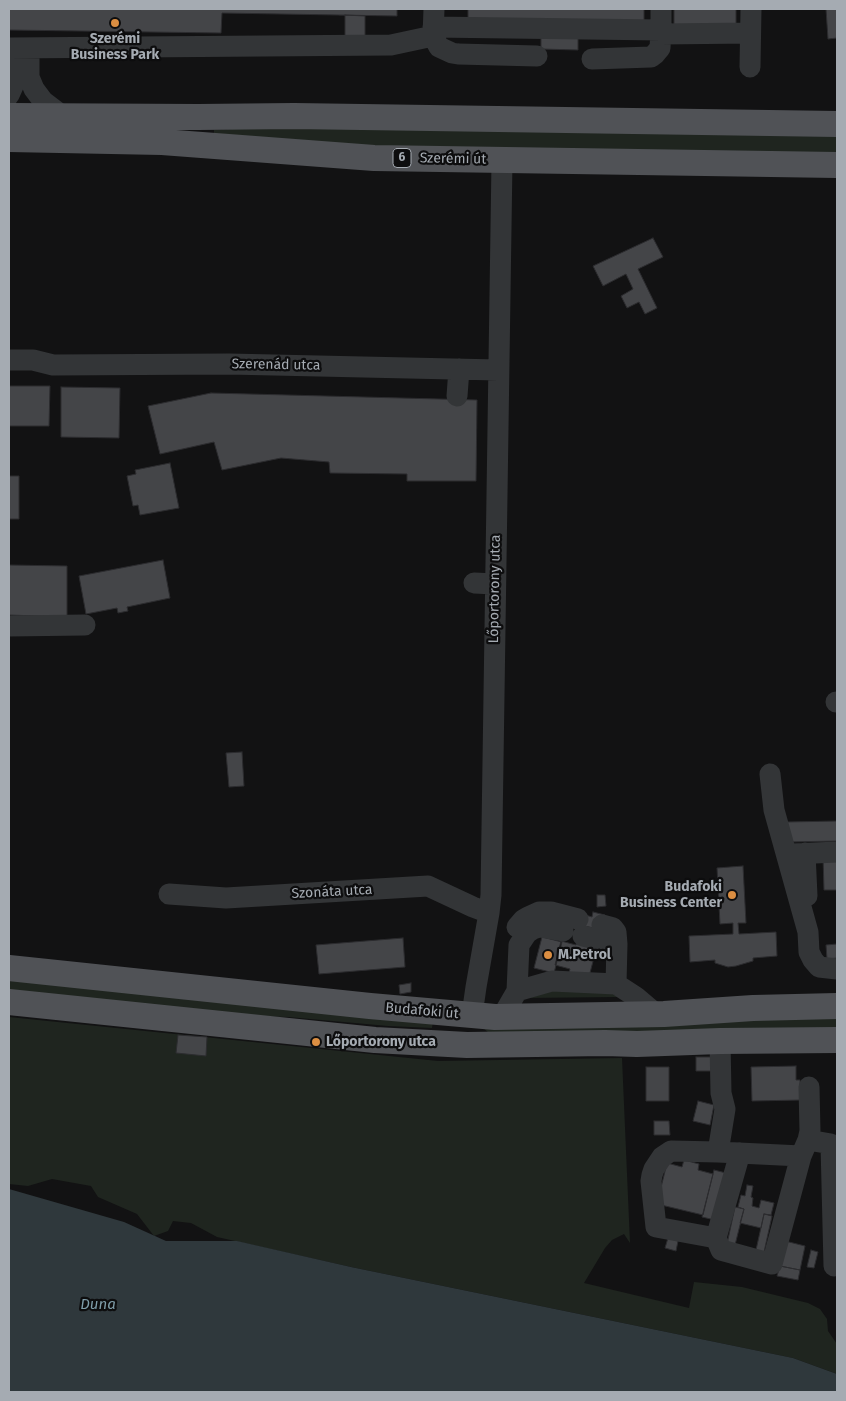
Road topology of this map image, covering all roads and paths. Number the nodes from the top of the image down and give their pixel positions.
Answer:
1 (661, 9) edge
2 (751, 9) edge
3 (434, 24) edge
4 (661, 32) junction
5 (750, 33) junction
6 (19, 48) edge
7 (537, 56) dead end
8 (592, 58) dead end
9 (9, 62) edge
10 (750, 67) dead end
11 (9, 96) edge
12 (9, 116) edge
13 (64, 117) junction
14 (837, 124) edge
15 (9, 139) edge
16 (502, 160) junction
17 (837, 166) edge
18 (9, 360) edge
19 (53, 365) junction
20 (253, 365) junction
21 (459, 369) junction
22 (9, 370) edge
23 (498, 370) junction
24 (203, 378) dead end
25 (457, 396) dead end
26 (85, 625) dead end
27 (9, 626) edge
28 (770, 774) dead end
29 (837, 852) edge
30 (796, 854) junction
31 (169, 894) dead end
32 (489, 913) junction
33 (602, 925) dead end
34 (617, 944) junction
35 (9, 968) edge
36 (837, 969) edge
37 (616, 984) junction
38 (516, 990) junction
39 (9, 1002) edge
40 (837, 1006) edge
41 (656, 1014) junction
42 (472, 1015) junction
43 (502, 1017) junction
44 (837, 1040) edge
45 (720, 1041) junction
46 (467, 1045) junction
47 (809, 1087) dead end
48 (805, 1148) junction
49 (718, 1152) junction
50 (740, 1153) junction
51 (716, 1238) junction
52 (834, 1266) dead end

1 - 4 street
2 - 5 street
3 - 4 street
3 - 6 street
3 - 7 street
4 - 5 street
4 - 8 street
5 - 10 street
6 - 13 street
9 - 11 street
12 - 13 main road
13 - 14 main road
15 - 16 main road, Szerémi út / 6
16 - 17 main road, Szerémi út / 6
16 - 23 street, Lőportorony utca
18 - 19 street
19 - 20 street, Szerenád utca
19 - 22 street
20 - 21 street, Szerenád utca
20 - 24 street
21 - 23 street, Szerenád utca
21 - 25 street
23 - 32 street, Lőportorony utca
26 - 27 street
28 - 30 street
29 - 30 street
30 - 36 street
31 - 32 street, Szonáta utca
32 - 42 street, Lőportorony utca
33 - 34 street
34 - 37 street
34 - 38 street
35 - 42 main road, Budafoki út
37 - 38 street
37 - 41 street
38 - 43 street
39 - 46 main road
40 - 41 main road, Budafoki út
41 - 43 main road, Budafoki út
42 - 43 main road, Budafoki út
42 - 46 main road
44 - 45 main road
45 - 46 main road
45 - 49 street
47 - 48 street
48 - 50 street
48 - 51 street
48 - 52 street
49 - 50 street
49 - 51 street
50 - 51 street

